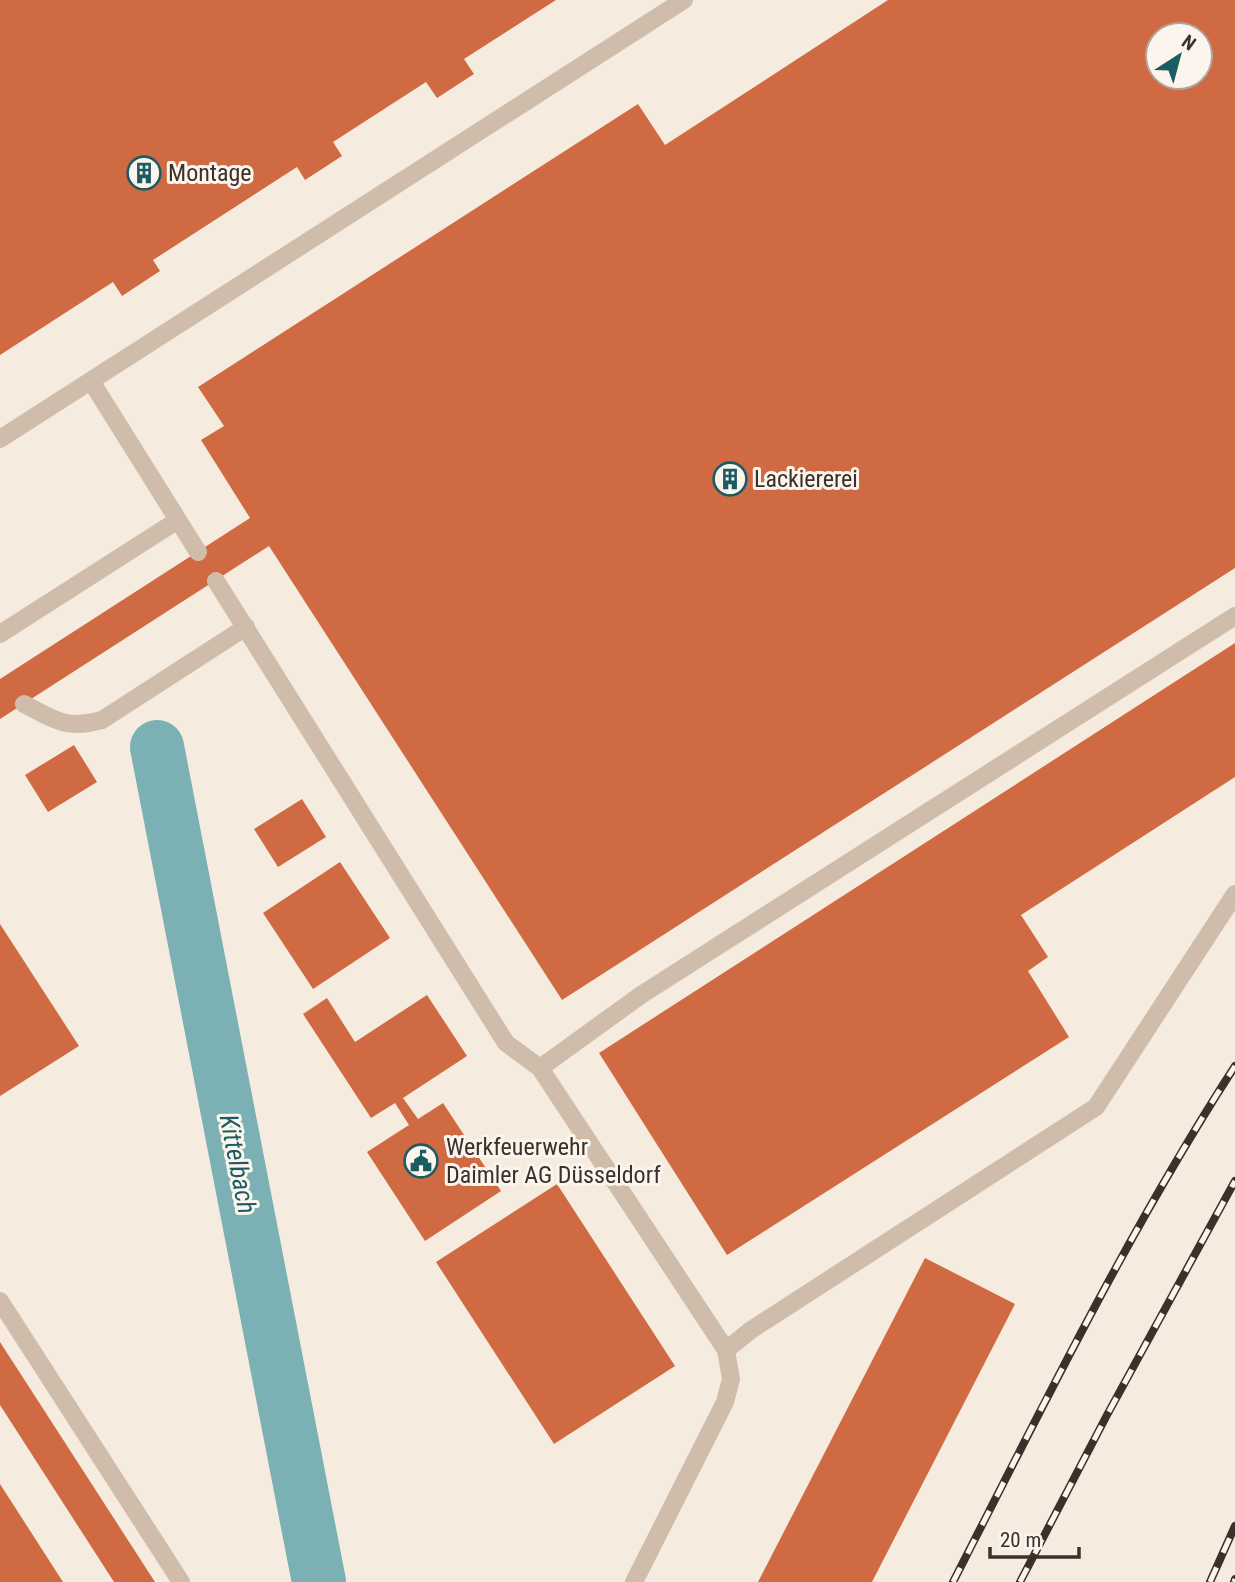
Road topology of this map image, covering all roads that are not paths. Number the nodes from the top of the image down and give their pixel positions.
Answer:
1 (684, 0) edge
2 (91, 381) junction
3 (0, 439) edge
4 (178, 520) junction
5 (198, 552) dead end
6 (216, 580) dead end
7 (1235, 616) edge
8 (246, 628) junction
9 (0, 634) edge
10 (24, 704) dead end
11 (1235, 894) edge
12 (540, 1068) junction
13 (0, 1301) edge
14 (726, 1350) junction
15 (181, 1582) edge
16 (634, 1582) edge

1 - 2 lane
2 - 3 lane
2 - 4 lane
4 - 5 lane
4 - 9 lane
6 - 8 lane
7 - 12 lane
8 - 10 lane
8 - 12 lane
11 - 14 lane
12 - 14 lane
13 - 15 lane
14 - 16 lane

